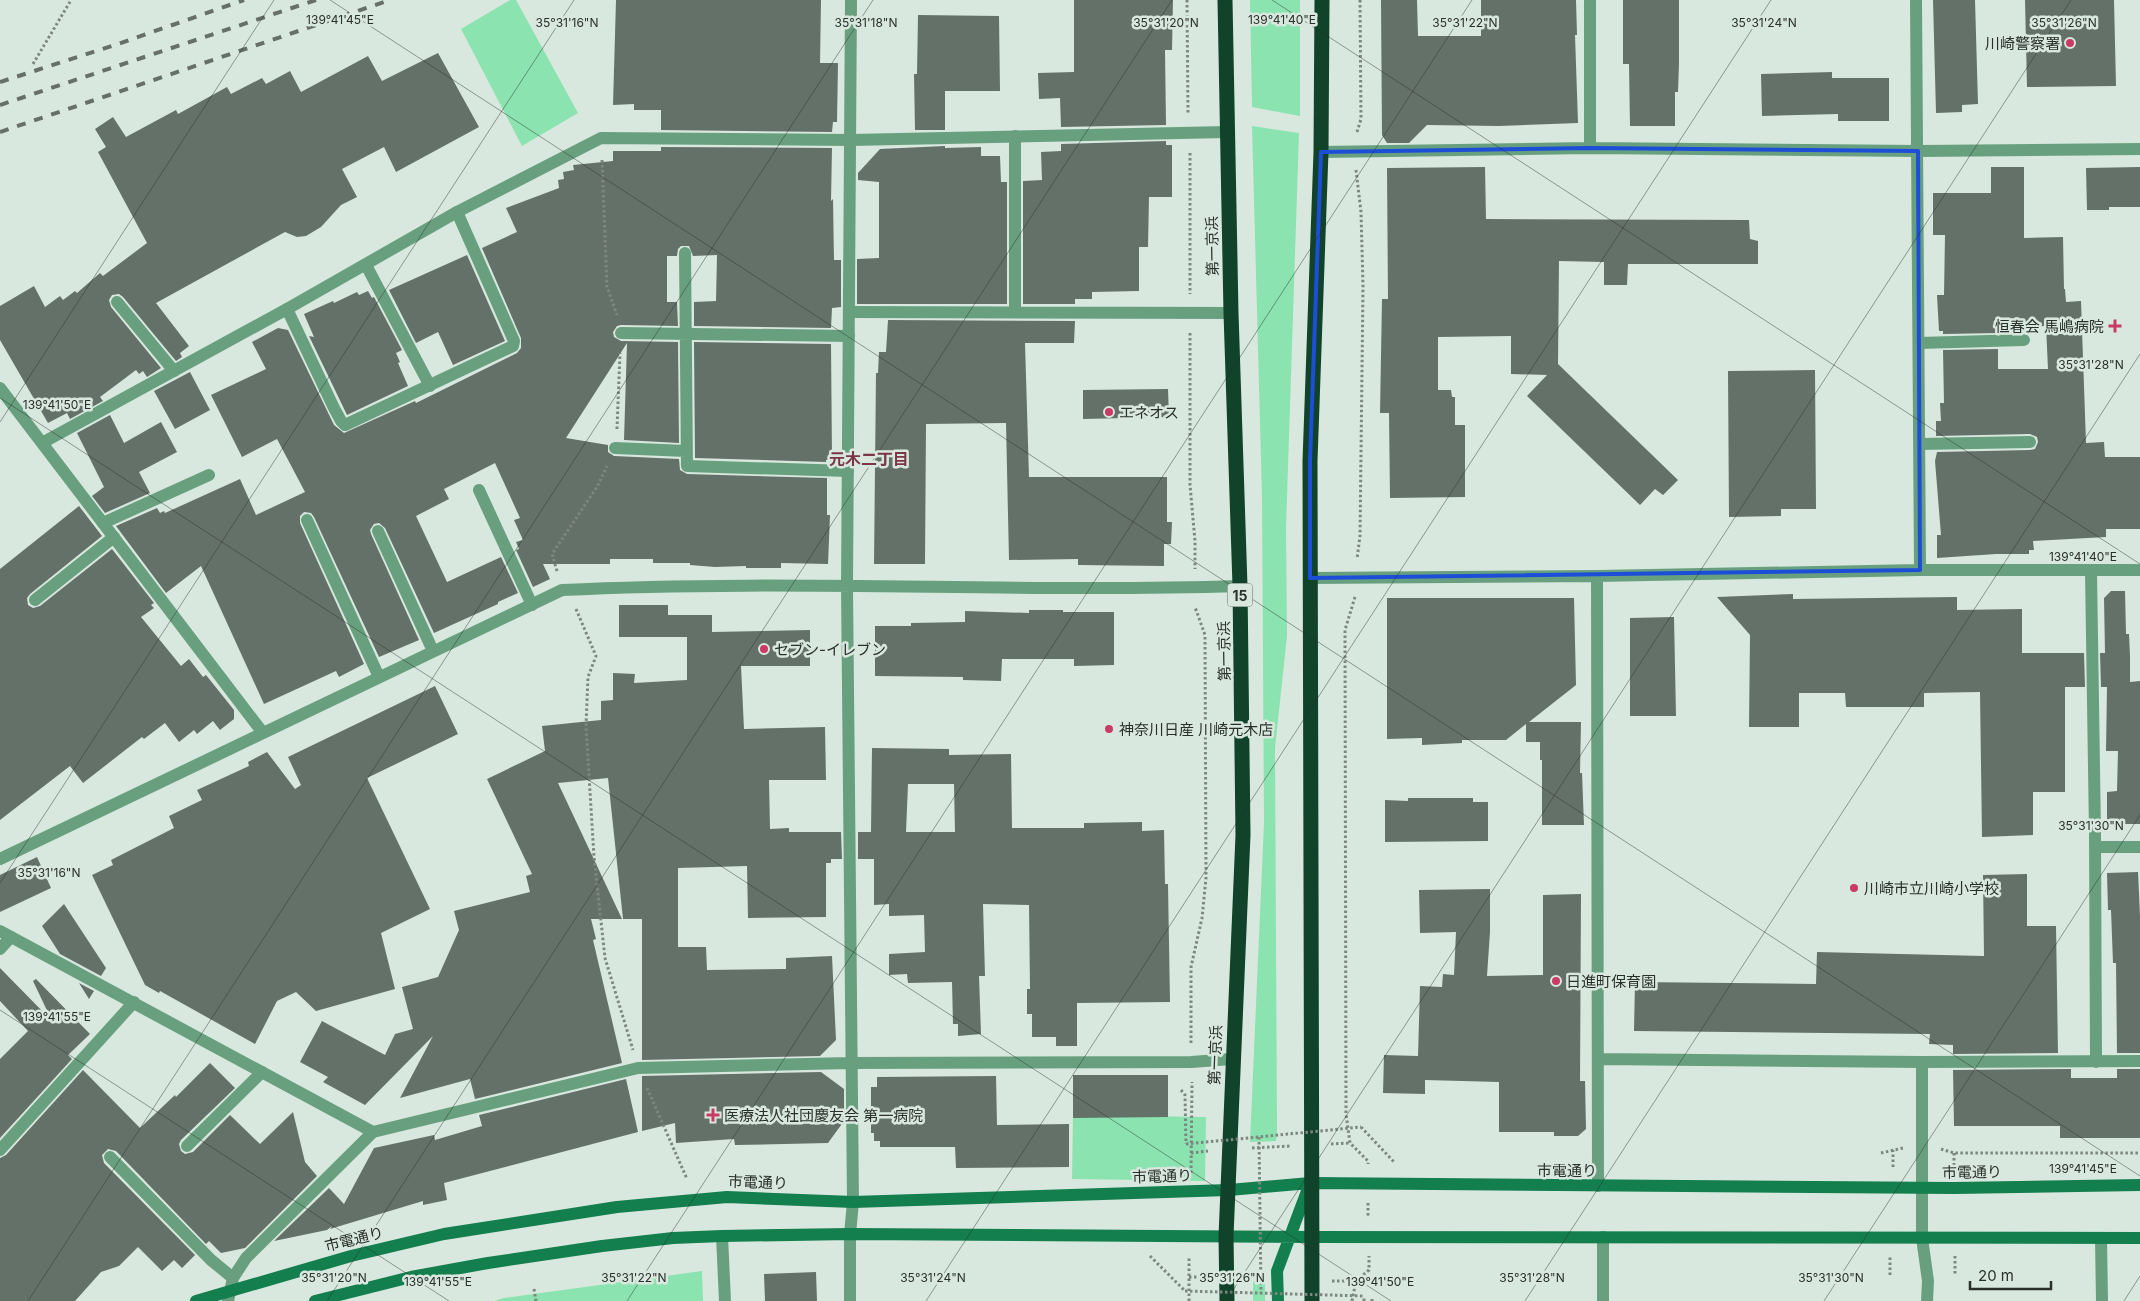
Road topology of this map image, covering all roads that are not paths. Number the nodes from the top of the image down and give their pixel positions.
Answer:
1 (852, 0) edge
2 (1224, 0) edge
3 (1322, 0) edge
4 (1590, 0) edge
5 (1916, 0) edge
6 (1227, 132) junction
7 (1015, 136) junction
8 (851, 140) junction
9 (1590, 148) junction
10 (2140, 149) edge
11 (1918, 151) junction
12 (1321, 152) junction
13 (457, 212) junction
14 (685, 253) dead end
15 (366, 265) junction
16 (117, 302) dead end
17 (287, 309) junction
18 (849, 312) junction
19 (1015, 312) junction
20 (1231, 313) junction
21 (621, 333) road end
22 (686, 334) junction
23 (849, 336) junction
24 (2024, 340) dead end
25 (1919, 343) junction
26 (174, 371) junction
27 (430, 386) junction
28 (0, 388) edge
29 (42, 442) junction
30 (2030, 442) dead end
31 (1920, 444) junction
32 (615, 448) road end
33 (686, 451) junction
34 (848, 471) junction
35 (209, 476) dead end
36 (479, 490) dead end
37 (307, 520) dead end
38 (103, 522) junction
39 (378, 531) dead end
40 (114, 537) junction
41 (1920, 570) junction
42 (2140, 570) edge
43 (2091, 571) junction
44 (1597, 576) junction
45 (1310, 578) junction
46 (847, 586) junction
47 (1240, 586) junction
48 (35, 600) dead end
49 (532, 605) junction
50 (433, 651) junction
51 (379, 677) junction
52 (263, 733) junction
53 (2095, 847) junction
54 (2140, 847) edge
55 (0, 859) edge
56 (6, 934) edge
57 (0, 948) edge
58 (134, 1002) junction
59 (1232, 1059) junction
60 (1598, 1059) junction
61 (2140, 1061) edge
62 (1922, 1062) junction
63 (2096, 1062) junction
64 (850, 1063) junction
65 (262, 1072) junction
66 (373, 1132) junction
67 (187, 1146) dead end
68 (0, 1150) edge
69 (110, 1158) dead end
70 (1310, 1183) junction
71 (2140, 1185) edge
72 (1598, 1186) junction
73 (1922, 1188) junction
74 (1229, 1190) junction
75 (853, 1202) junction
76 (850, 1234) junction
77 (722, 1236) junction
78 (1226, 1236) junction
79 (1290, 1236) junction
80 (1312, 1237) junction
81 (1603, 1237) junction
82 (1922, 1238) junction
83 (2101, 1238) junction
84 (2140, 1238) edge
85 (233, 1278) junction
86 (229, 1296) edge
87 (196, 1301) edge
88 (315, 1301) edge
89 (725, 1301) edge
90 (850, 1301) edge
91 (1227, 1301) edge
92 (1278, 1301) edge
93 (1312, 1301) edge
94 (1603, 1301) edge
95 (1927, 1301) edge
96 (2102, 1301) edge

1 - 8 street
2 - 6 highway, 第一京浜 / 15
3 - 12 highway
4 - 9 street
5 - 11 street
6 - 7 street
6 - 20 highway, 第一京浜 / 15
7 - 8 street
7 - 19 street
8 - 13 street
8 - 18 street
9 - 11 street
9 - 12 street
10 - 11 street
11 - 25 street
12 - 45 highway
13 - 15 street
13 - 27 street
14 - 22 street
15 - 17 street
15 - 27 street
16 - 26 street
17 - 26 street
17 - 27 street
18 - 19 street
18 - 23 street
19 - 20 street
20 - 47 highway, 第一京浜 / 15
21 - 22 street
22 - 23 street
22 - 33 street
23 - 34 street
24 - 25 street
25 - 31 street
26 - 29 street
28 - 29 street
29 - 38 street
30 - 31 street
31 - 41 street
32 - 33 street
33 - 34 street
34 - 46 street
35 - 38 street
36 - 49 street
37 - 51 street
38 - 40 street
39 - 50 street
40 - 48 street
40 - 52 street
41 - 43 street
41 - 44 street
42 - 43 street
43 - 53 street
44 - 45 street
44 - 60 street
45 - 70 highway
46 - 47 street
46 - 49 street
46 - 64 street
47 - 59 highway, 第一京浜 / 15
49 - 50 street
50 - 51 street
51 - 52 street
52 - 55 street
53 - 54 street
53 - 63 street
56 - 57 street
56 - 58 street
58 - 65 street
58 - 68 street
59 - 64 street
59 - 74 highway, 第一京浜 / 15
60 - 62 street
60 - 72 street
61 - 63 street
62 - 63 street
62 - 73 street
64 - 66 street
64 - 75 street
65 - 66 street
65 - 67 street
66 - 85 street
69 - 85 street
70 - 72 main road, 市電通り
70 - 74 main road, 市電通り
70 - 79 main road
70 - 80 highway
71 - 73 main road, 市電通り
72 - 73 main road, 市電通り
73 - 82 street
74 - 75 main road, 市電通り
74 - 78 highway, 第一京浜 / 15
75 - 76 street
75 - 86 main road, 市電通り
76 - 77 main road
76 - 78 main road
76 - 90 street
77 - 88 main road
77 - 89 street
78 - 79 main road
78 - 91 highway, 第一京浜 / 15
79 - 80 main road
79 - 92 main road
80 - 81 main road
80 - 93 highway
81 - 82 main road
81 - 94 street
82 - 83 main road
82 - 95 street
83 - 84 main road
83 - 96 street
85 - 86 street
86 - 87 main road, 市電通り

